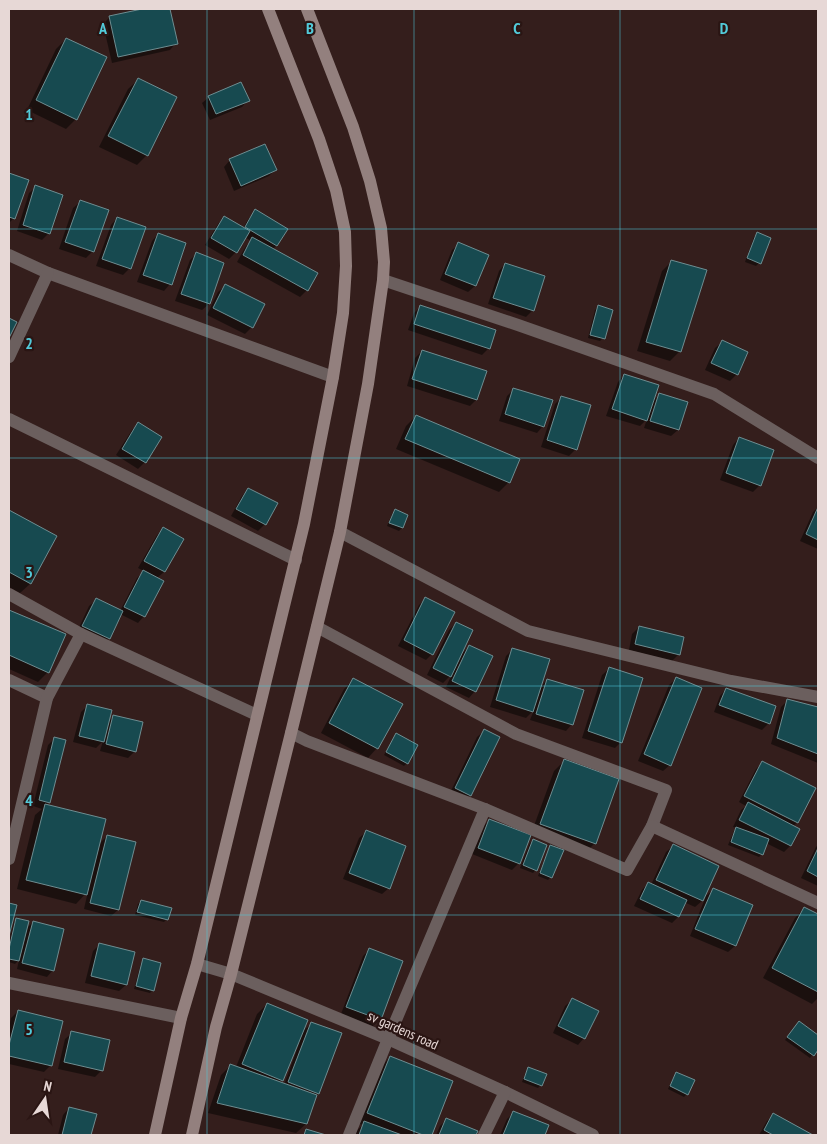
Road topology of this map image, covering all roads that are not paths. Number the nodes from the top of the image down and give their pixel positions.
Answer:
1 (268, 9) edge
2 (307, 9) edge
3 (9, 255) edge
4 (48, 273) junction
5 (384, 280) junction
6 (9, 357) edge
7 (333, 377) junction
8 (9, 419) edge
9 (818, 458) edge
10 (340, 532) junction
11 (296, 560) junction
12 (9, 594) edge
13 (317, 627) junction
14 (82, 634) junction
15 (9, 680) edge
16 (818, 697) edge
17 (47, 698) junction
18 (258, 715) junction
19 (291, 733) junction
20 (484, 809) junction
21 (652, 826) junction
22 (9, 859) edge
23 (818, 903) edge
24 (197, 964) junction
25 (231, 974) junction
26 (9, 984) edge
27 (181, 1018) junction
28 (388, 1039) junction
29 (505, 1092) junction
30 (155, 1135) edge
31 (192, 1135) edge
32 (349, 1135) edge
33 (484, 1135) edge
34 (593, 1135) edge

1 - 7 main road
2 - 5 main road
3 - 4 street
4 - 6 street
4 - 7 street
5 - 9 street
5 - 10 main road
7 - 11 main road
8 - 11 street
10 - 13 main road
10 - 16 street
11 - 18 main road
12 - 14 street
13 - 19 main road
13 - 21 street
14 - 17 street
14 - 18 street
15 - 17 street
17 - 22 street
18 - 24 main road
19 - 20 street
19 - 25 main road
20 - 21 street
20 - 28 street
21 - 23 street
24 - 25 street, sv gardens road
24 - 27 main road
25 - 28 street, sv gardens road
25 - 31 main road
26 - 27 street
27 - 30 main road
28 - 29 street, sv gardens road
28 - 32 street
29 - 33 street
29 - 34 street, sv gardens road

